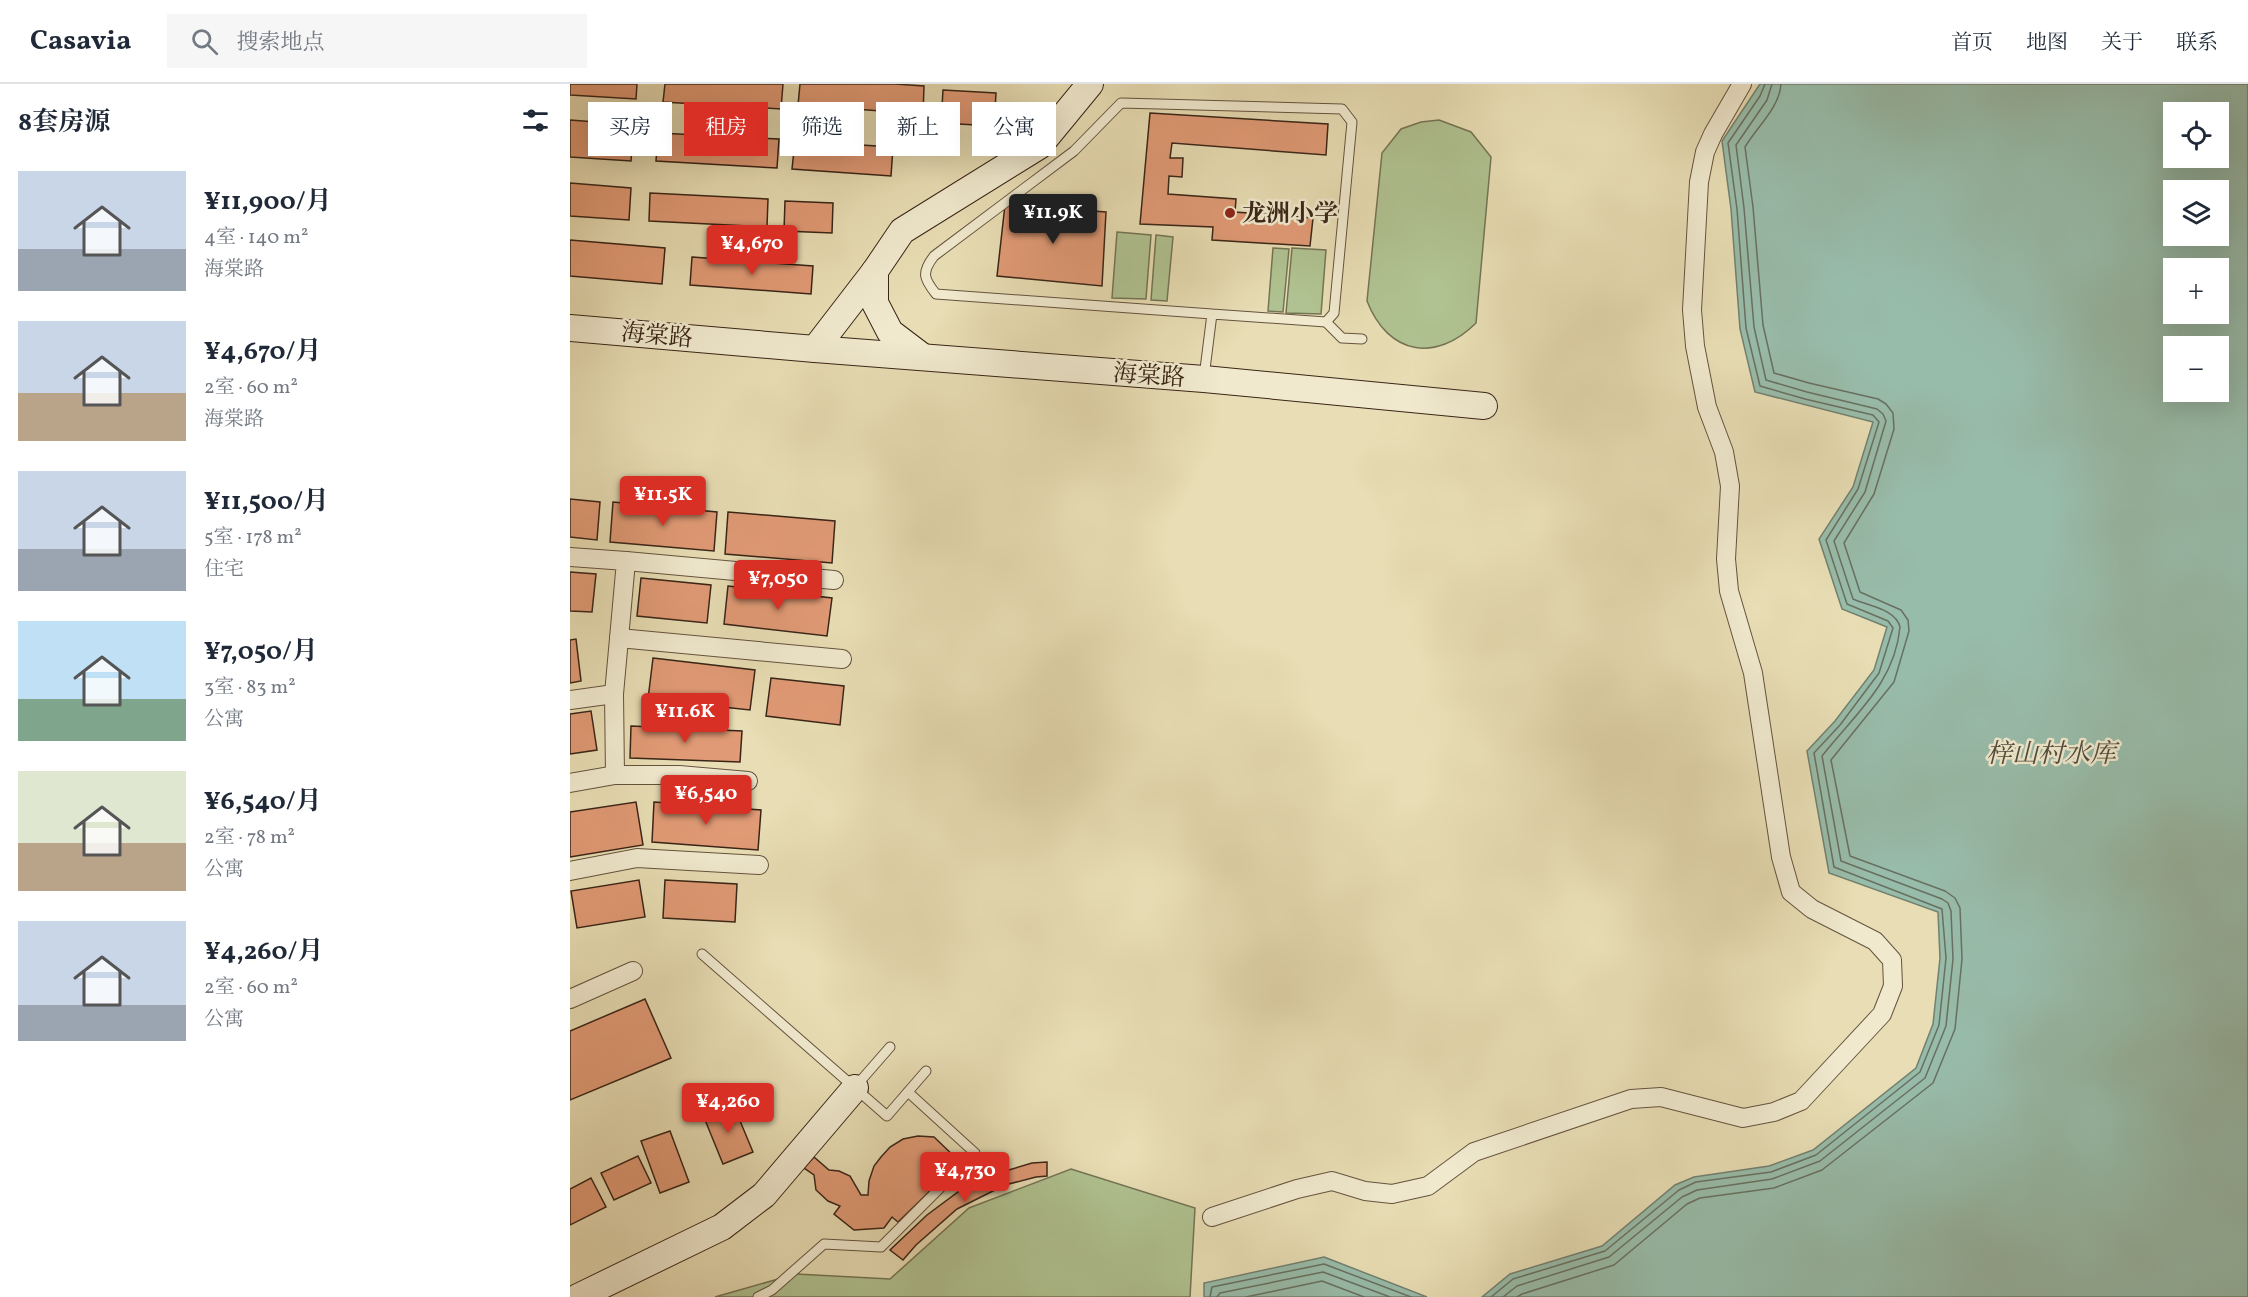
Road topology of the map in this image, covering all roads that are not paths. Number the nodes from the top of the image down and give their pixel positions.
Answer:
1 (1090, 84) edge
2 (1742, 84) edge
3 (875, 271) junction
4 (1212, 314) junction
5 (1326, 322) junction
6 (570, 327) edge
7 (1362, 339) dead end
8 (815, 349) junction
9 (922, 357) junction
10 (1204, 379) junction
11 (1484, 406) dead end
12 (570, 557) edge
13 (626, 561) junction
14 (834, 580) dead end
15 (619, 638) junction
16 (842, 659) dead end
17 (614, 694) junction
18 (570, 700) edge
19 (615, 775) junction
20 (748, 781) dead end
21 (570, 783) edge
22 (759, 865) dead end
23 (570, 871) edge
24 (702, 954) dead end
25 (633, 971) dead end
26 (570, 999) edge
27 (890, 1047) dead end
28 (926, 1071) dead end
29 (855, 1088) junction
30 (908, 1092) junction
31 (1212, 1217) dead end
32 (578, 1297) edge
33 (758, 1297) edge

1 - 3 street
2 - 31 street
3 - 8 street
3 - 9 street
4 - 5 lane
4 - 5 lane
4 - 10 lane
5 - 7 lane
6 - 8 street, 海棠路
8 - 9 street, 海棠路
9 - 10 street, 海棠路
10 - 11 street, 海棠路
12 - 13 street
13 - 14 street
13 - 15 street
15 - 16 street
15 - 17 street
17 - 18 street
17 - 19 street
19 - 20 street
19 - 21 street
22 - 23 street
24 - 29 lane
25 - 26 street
27 - 29 lane
28 - 30 lane
29 - 30 lane
29 - 32 street
30 - 33 lane

